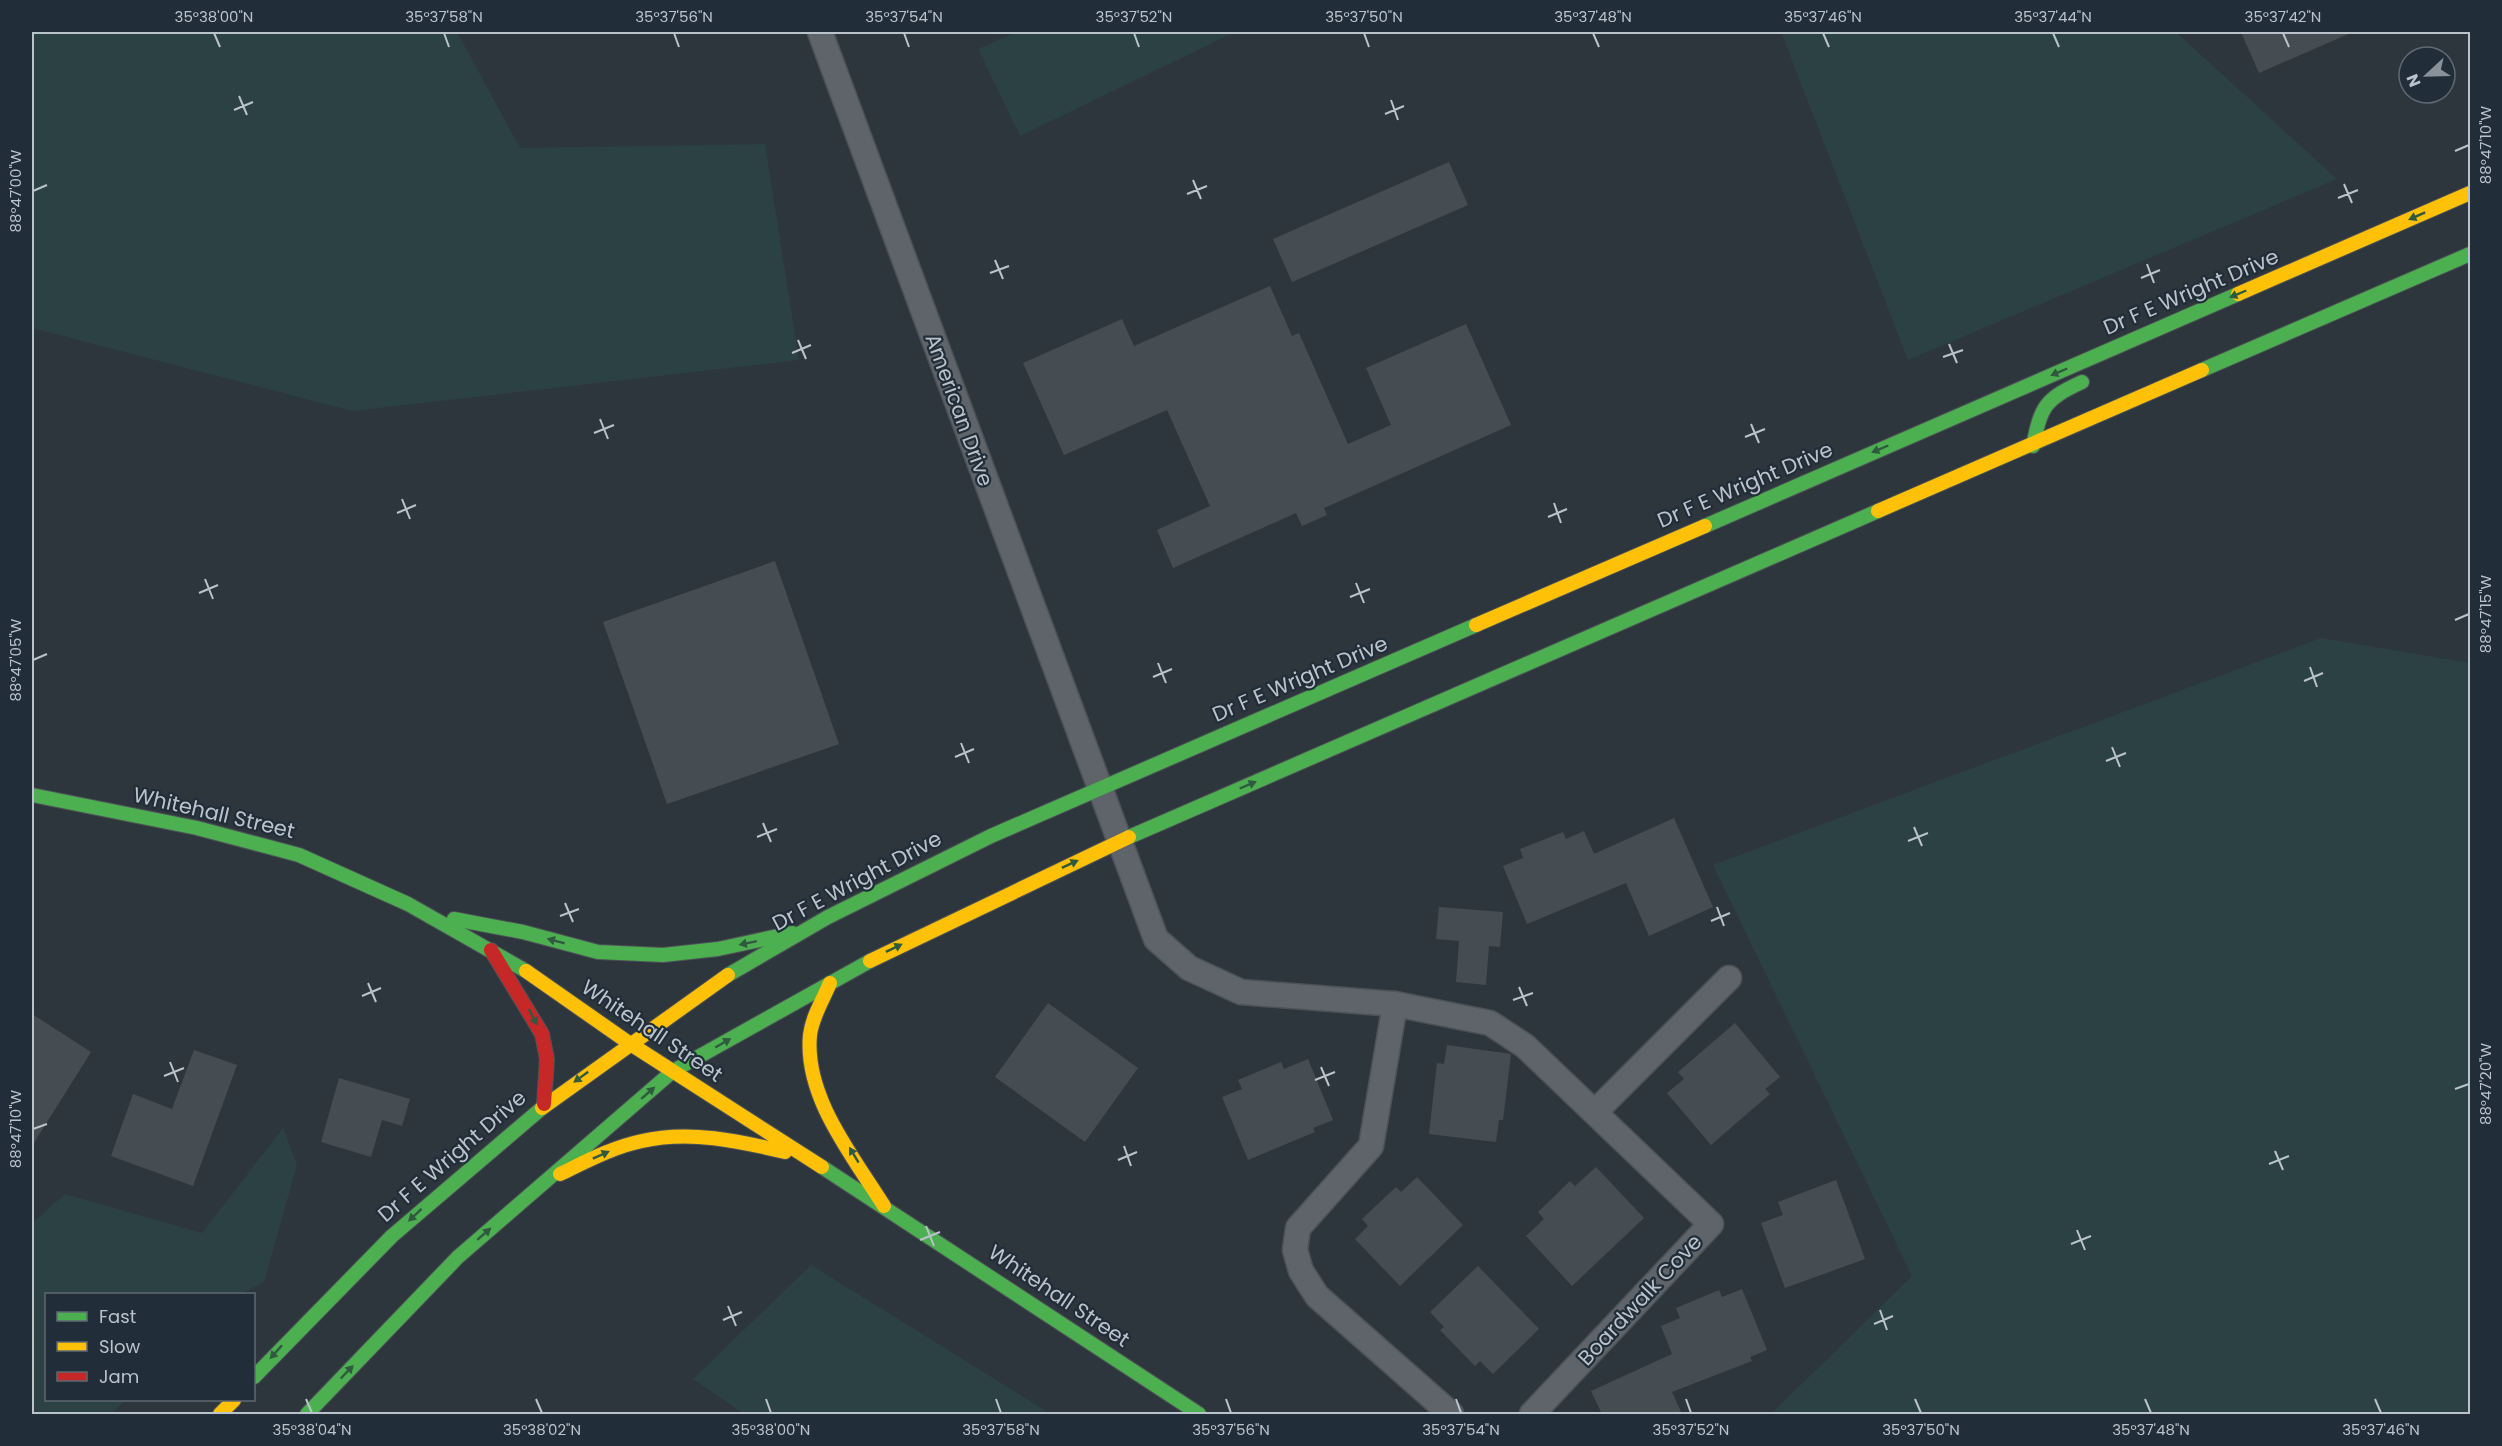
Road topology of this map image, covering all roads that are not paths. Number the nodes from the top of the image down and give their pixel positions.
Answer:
1 (820, 32) edge
2 (2470, 193) edge
3 (2470, 254) edge
4 (2165, 326) junction
5 (2153, 344) dead end
6 (2092, 378) dead end
7 (2033, 446) junction
8 (1099, 789) junction
9 (32, 795) edge
10 (1118, 842) junction
11 (425, 913) junction
12 (805, 930) junction
13 (491, 950) junction
14 (1729, 978) dead end
15 (830, 983) junction
16 (1395, 1004) junction
17 (629, 1043) junction
18 (672, 1071) junction
19 (544, 1104) junction
20 (1595, 1112) junction
21 (807, 1157) junction
22 (548, 1179) junction
23 (884, 1206) junction
24 (255, 1376) edge
25 (233, 1401) edge
26 (220, 1414) edge
27 (307, 1414) edge
28 (1199, 1414) edge
29 (1451, 1414) edge
30 (1532, 1414) edge

1 - 8 street, American Drive
2 -> 4 main road, Dr F E Wright Drive
3 - 7 main road
4 - 5 main road
4 -> 8 main road, Dr F E Wright Drive
6 - 7 main road
10 -> 7 main road
8 - 10 street, Boardwalk Cove
8 - 12 main road, Dr F E Wright Drive
9 - 11 main road, Whitehall Street
15 -> 10 main road
10 - 16 street, Boardwalk Cove
12 -> 11 main road
11 - 13 main road, Whitehall Street
12 - 17 main road, Dr F E Wright Drive
13 - 17 main road, Whitehall Street
13 -> 19 main road
14 - 20 street
18 -> 15 main road
23 -> 15 main road
16 - 20 street, Boardwalk Cove
16 - 29 street
17 - 18 main road, Whitehall Street
17 -> 19 main road, Dr F E Wright Drive
18 - 21 main road, Whitehall Street
22 -> 18 main road
19 -> 24 main road, Dr F E Wright Drive
20 - 30 street, Boardwalk Cove
22 -> 21 main road
21 - 23 main road, Whitehall Street
27 -> 22 main road
23 - 28 main road, Whitehall Street
25 - 26 main road

